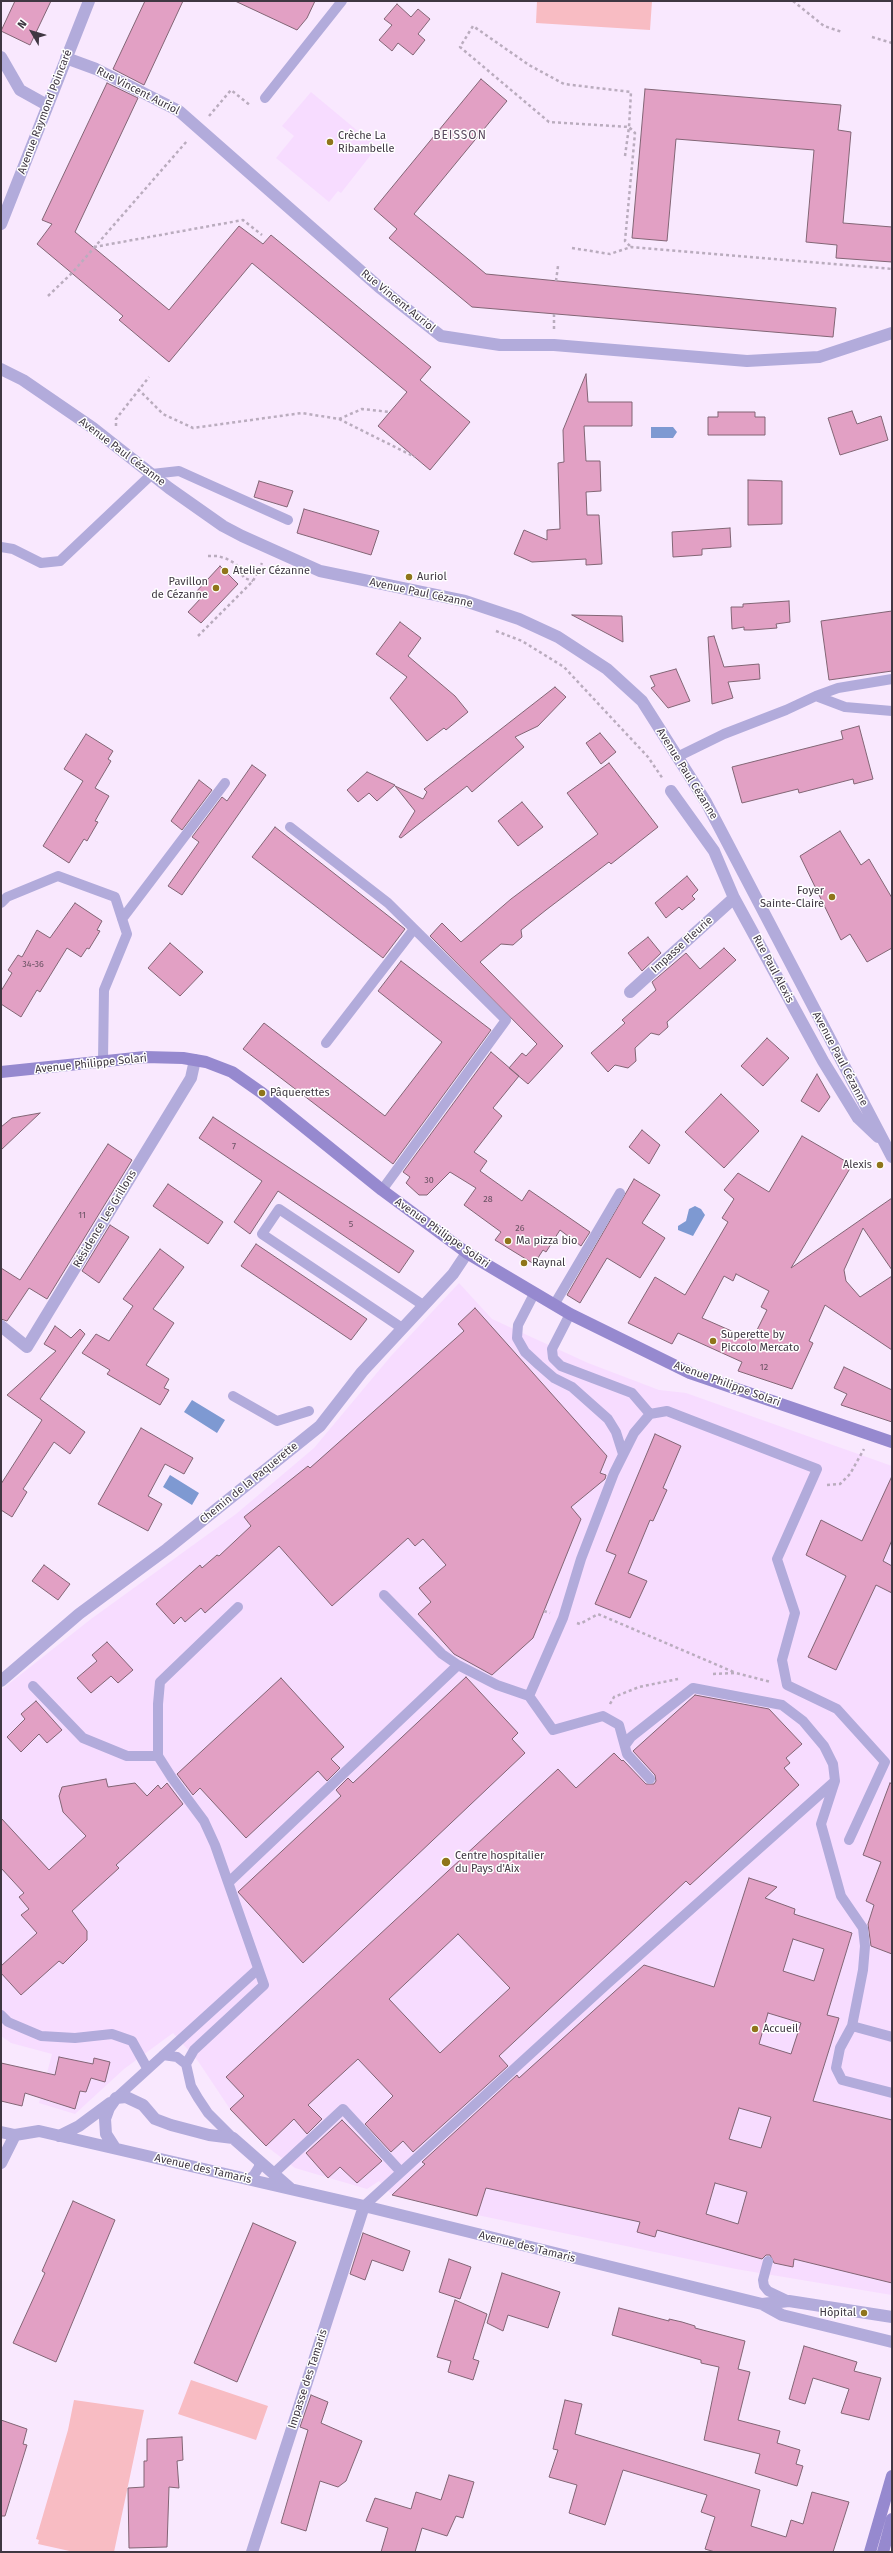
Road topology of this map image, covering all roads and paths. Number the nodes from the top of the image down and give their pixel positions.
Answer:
1 (89, 1) edge
2 (342, 1) edge
3 (793, 1) edge
4 (842, 32) dead end
5 (872, 37) dead end
6 (892, 43) edge
7 (1, 57) edge
8 (66, 58) junction
9 (231, 90) dead end
10 (265, 98) dead end
11 (47, 105) junction
12 (629, 127) junction
13 (198, 128) junction
14 (190, 138) dead end
15 (625, 156) dead end
16 (1, 224) edge
17 (262, 235) dead end
18 (93, 247) junction
19 (631, 247) junction
20 (572, 248) dead end
21 (558, 266) dead end
22 (892, 269) edge
23 (556, 281) dead end
24 (48, 296) dead end
25 (892, 333) edge
26 (1, 369) edge
27 (149, 377) dead end
28 (138, 389) junction
29 (390, 412) dead end
30 (339, 419) junction
31 (116, 446) junction
32 (415, 457) dead end
33 (152, 474) junction
34 (288, 520) dead end
35 (1, 547) edge
36 (268, 548) junction
37 (208, 556) dead end
38 (253, 581) junction
39 (492, 629) dead end
40 (198, 636) dead end
41 (892, 679) edge
42 (816, 696) junction
43 (892, 711) edge
44 (678, 757) junction
45 (225, 783) dead end
46 (671, 791) joint
47 (290, 827) dead end
48 (734, 898) junction
49 (1, 902) edge
50 (122, 919) junction
51 (414, 929) junction
52 (630, 992) dead end
53 (326, 1043) dead end
54 (195, 1060) junction
55 (103, 1061) junction
56 (1, 1072) edge
57 (883, 1141) junction
58 (892, 1157) edge
59 (382, 1190) junction
60 (620, 1194) dead end
61 (467, 1253) junction
62 (534, 1294) junction
63 (423, 1305) junction
64 (554, 1305) junction
65 (570, 1314) junction
66 (1, 1326) edge
67 (402, 1328) junction
68 (233, 1396) dead end
69 (309, 1411) dead end
70 (650, 1414) junction
71 (872, 1435) junction
72 (892, 1442) edge
73 (623, 1454) junction
74 (812, 1480) junction
75 (384, 1595) dead end
76 (238, 1608) dead end
77 (544, 1611) dead end
78 (563, 1618) junction
79 (458, 1665) junction
80 (736, 1673) dead end
81 (3, 1676) edge
82 (33, 1686) dead end
83 (529, 1696) junction
84 (626, 1744) junction
85 (158, 1756) junction
86 (650, 1779) dead end
87 (835, 1781) junction
88 (849, 1840) dead end
89 (229, 1882) junction
90 (258, 1969) junction
91 (1, 2015) edge
92 (852, 2026) junction
93 (892, 2037) edge
94 (163, 2055) junction
95 (186, 2064) junction
96 (147, 2068) junction
97 (892, 2093) edge
98 (116, 2098) junction
99 (1, 2132) edge
100 (15, 2135) junction
101 (59, 2136) junction
102 (233, 2138) junction
103 (114, 2148) junction
104 (258, 2161) junction
105 (1, 2163) edge
106 (401, 2172) junction
107 (273, 2174) junction
108 (243, 2178) junction
109 (291, 2190) junction
110 (364, 2206) junction
111 (768, 2261) dead end
112 (789, 2301) junction
113 (762, 2304) junction
114 (892, 2317) edge
115 (892, 2342) edge
116 (892, 2476) edge
117 (892, 2519) edge
118 (252, 2552) edge
119 (870, 2552) edge
120 (883, 2552) edge

1 - 8 street, Avenue Raymond Poincaré
2 - 10 lane
3 - 4 path
5 - 6 path
7 - 11 street
8 - 11 street, Avenue Raymond Poincaré
8 - 13 street, Rue Vincent Auriol
9 - 13 path
11 - 16 street, Avenue Raymond Poincaré
12 - 12 path
12 - 15 path
12 - 19 path
13 - 25 street, Rue Vincent Auriol
14 - 18 path
17 - 18 path
18 - 24 path
19 - 20 path
19 - 22 path
21 - 23 path
26 - 31 street, Avenue Paul Cézanne
27 - 28 path
28 - 30 path
28 - 31 path
29 - 30 path
30 - 32 path
31 - 33 street, Avenue Paul Cézanne
33 - 34 lane
33 - 35 lane
33 - 36 street, Avenue Paul Cézanne
36 - 38 path
36 - 44 street, Avenue Paul Cézanne
37 - 38 path
38 - 40 path
39 - 46 path
41 - 42 lane
42 - 43 lane
42 - 44 lane
44 - 57 street, Avenue Paul Cézanne
45 - 50 lane
46 - 48 street, Rue Paul Alexis
47 - 51 lane
48 - 52 street, Impasse Fleurie
48 - 57 street, Rue Paul Alexis
49 - 50 lane
50 - 55 lane
51 - 53 lane
51 - 59 lane
54 - 55 main road, Avenue Philippe Solari
54 - 59 main road, Avenue Philippe Solari
54 - 66 street, Résidence Les Grillons
55 - 56 main road, Avenue Philippe Solari
57 - 58 street, Avenue Paul Cézanne
59 - 61 main road, Avenue Philippe Solari
60 - 64 lane
61 - 62 main road, Avenue Philippe Solari
61 - 63 street, Chemin de la Paquerette
62 - 64 main road, Avenue Philippe Solari
62 - 73 lane
63 - 67 street, Chemin de la Paquerette
63 - 67 lane
64 - 65 main road, Avenue Philippe Solari
65 - 70 lane
65 - 71 main road, Avenue Philippe Solari
67 - 81 street, Chemin de la Paquerette
68 - 69 lane
70 - 73 lane
70 - 74 lane
71 - 72 main road, Avenue Philippe Solari
71 - 74 path
73 - 78 lane
74 - 88 lane
75 - 79 lane
76 - 85 lane
77 - 78 path
78 - 80 path
78 - 83 lane
79 - 83 lane
79 - 89 lane
82 - 85 lane
83 - 84 lane
84 - 86 lane
84 - 87 lane
85 - 89 lane
87 - 92 lane
87 - 106 lane
89 - 90 lane
90 - 94 lane
90 - 95 lane
91 - 96 lane
92 - 93 lane
92 - 97 lane
94 - 95 lane
94 - 96 lane
95 - 102 lane
96 - 98 lane
98 - 101 street
98 - 102 street
98 - 103 street
99 - 100 street
100 - 101 street, Avenue des Tamaris
100 - 105 street
101 - 103 street, Avenue des Tamaris
102 - 104 street, Avenue des Tamaris
103 - 108 street, Avenue des Tamaris
104 - 107 street, Avenue des Tamaris
104 - 108 lane
106 - 107 lane
106 - 110 lane
107 - 109 street, Avenue des Tamaris
108 - 109 street, Avenue des Tamaris
109 - 110 street, Avenue des Tamaris
110 - 113 street, Avenue des Tamaris
110 - 118 street, Impasse des Tamaris
111 - 112 lane
112 - 113 street, Avenue des Tamaris
112 - 114 street, Avenue des Tamaris
113 - 115 street, Avenue des Tamaris
116 - 119 main road
117 - 120 main road

